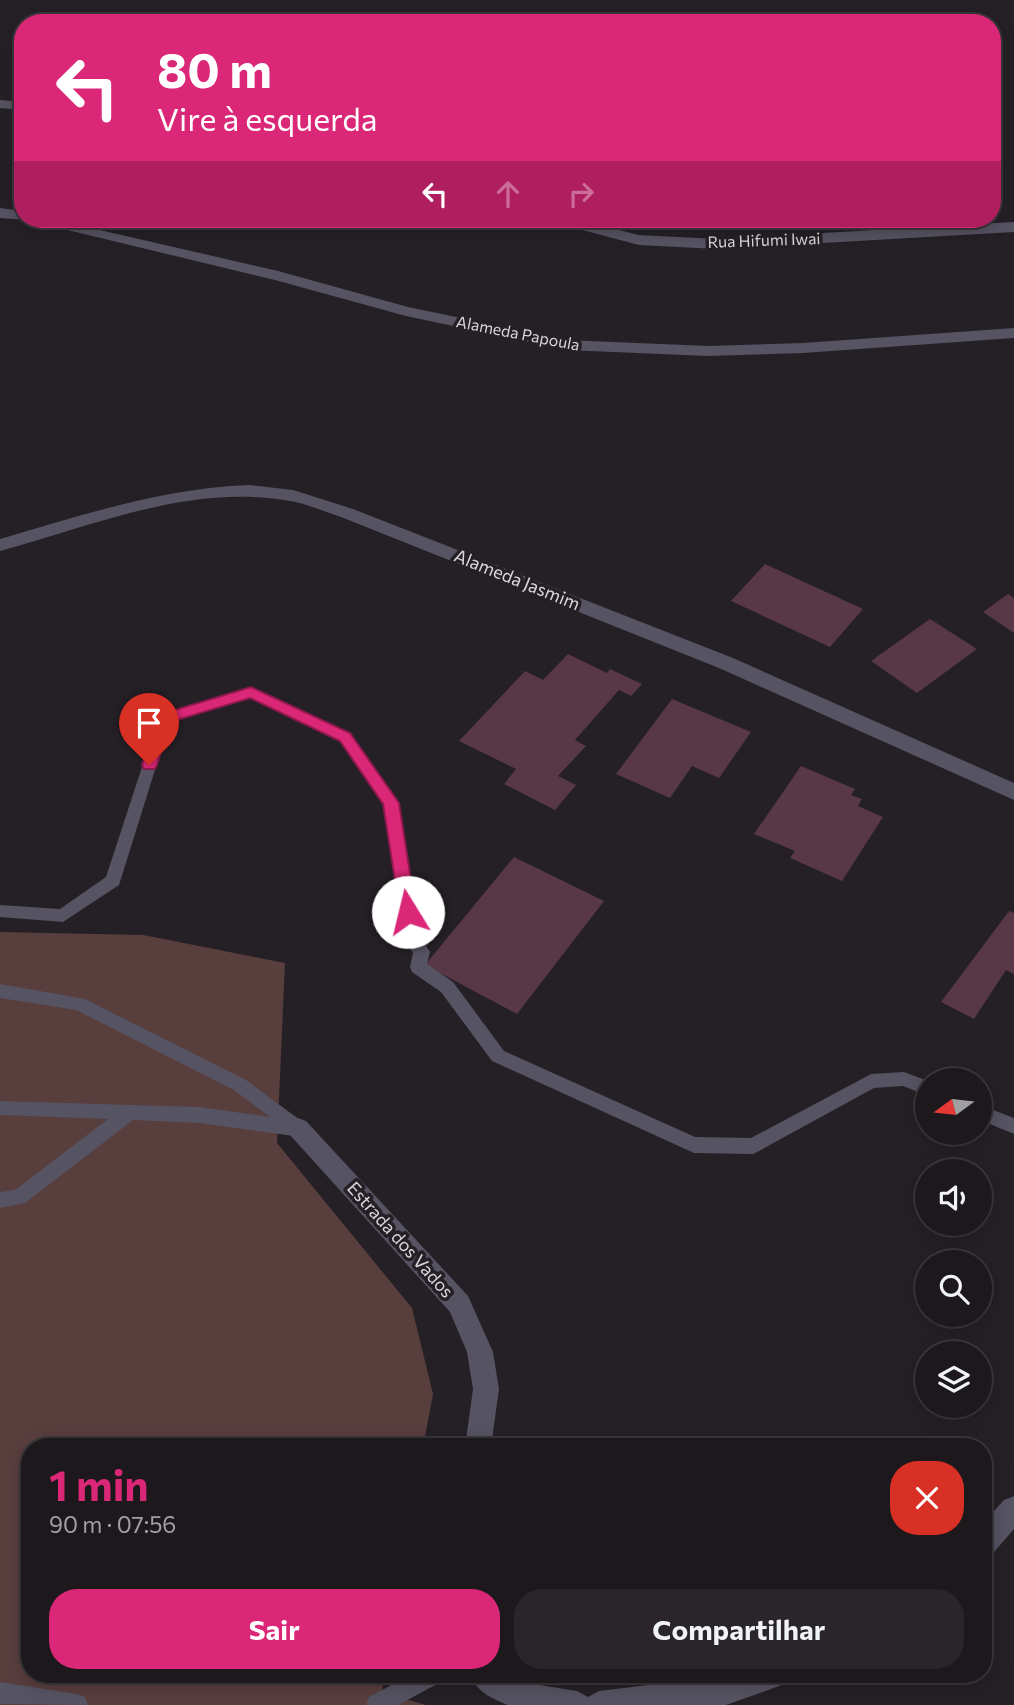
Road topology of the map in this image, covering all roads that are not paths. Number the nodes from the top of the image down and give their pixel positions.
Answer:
1 (72, 228) edge
2 (593, 228) edge
3 (997, 228) edge
4 (1014, 333) edge
5 (0, 545) edge
6 (1014, 792) edge
7 (0, 911) edge
8 (0, 991) edge
9 (915, 1084) edge
10 (0, 1108) edge
11 (130, 1113) junction
12 (992, 1117) edge
13 (1014, 1126) edge
14 (298, 1128) junction
15 (0, 1200) edge
16 (479, 1438) edge
17 (1014, 1509) edge
18 (992, 1533) edge
19 (417, 1683) edge
20 (493, 1683) edge
21 (748, 1683) edge
22 (0, 1693) edge
23 (77, 1705) edge
24 (377, 1705) edge
25 (577, 1705) edge
26 (599, 1705) edge

1 - 4 street, Alameda Papoula
2 - 3 street, Rua Hifumi Iwai
5 - 6 street, Alameda Jasmim
7 - 9 lane
8 - 14 lane, Estrada dos Vados
10 - 11 lane
11 - 14 lane
11 - 15 lane
12 - 13 lane
14 - 16 street, Estrada dos Vados
17 - 18 street
19 - 24 lane
20 - 25 street
21 - 26 street
22 - 23 lane

